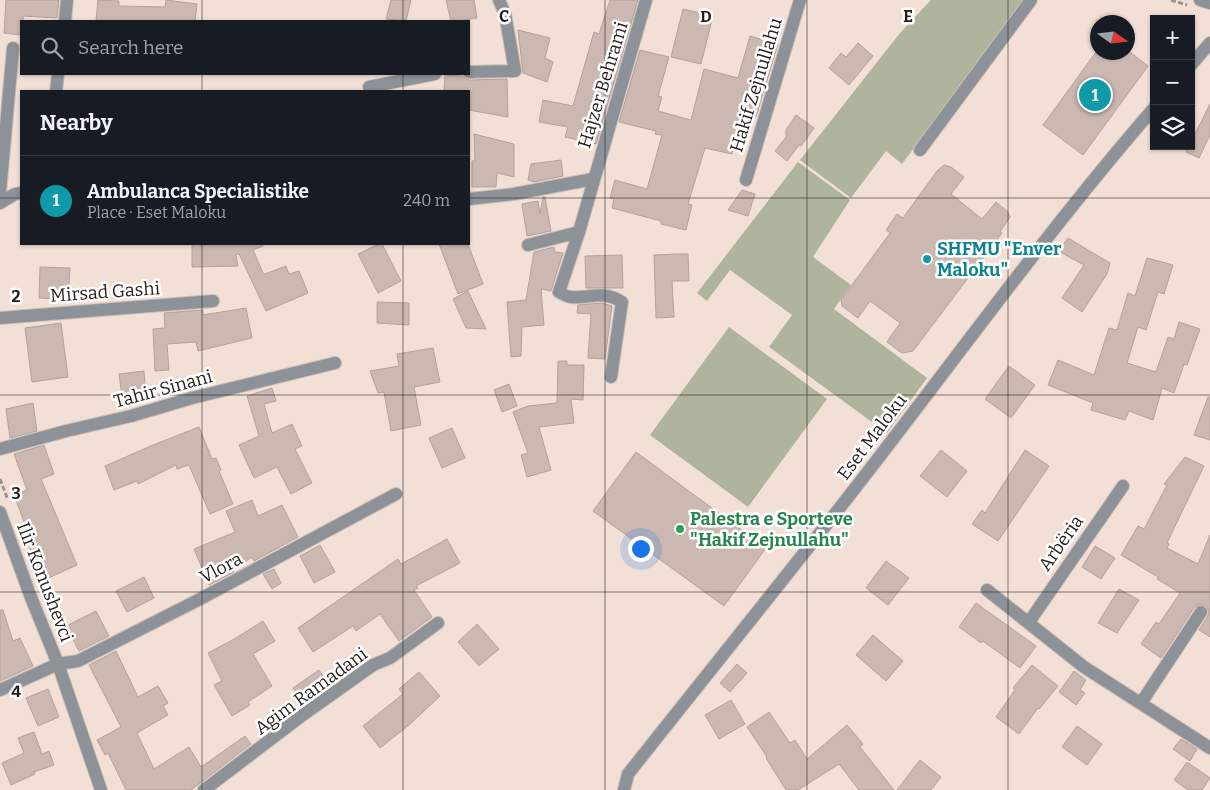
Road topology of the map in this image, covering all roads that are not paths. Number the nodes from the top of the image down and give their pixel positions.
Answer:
1 (67, 0) edge
2 (499, 0) edge
3 (646, 0) edge
4 (800, 0) edge
5 (1031, 0) edge
6 (1200, 0) edge
7 (1210, 3) edge
8 (65, 20) edge
9 (1210, 43) edge
10 (13, 48) dead end
11 (1195, 60) edge
12 (470, 72) edge
13 (58, 75) edge
14 (430, 75) edge
15 (368, 87) dead end
16 (56, 90) edge
17 (1150, 113) edge
18 (920, 150) dead end
19 (593, 179) junction
20 (746, 180) dead end
21 (0, 193) edge
22 (20, 193) edge
23 (470, 199) edge
24 (0, 204) edge
25 (579, 232) junction
26 (528, 245) dead end
27 (213, 301) dead end
28 (0, 318) edge
29 (335, 363) dead end
30 (611, 377) dead end
31 (0, 449) edge
32 (1123, 486) dead end
33 (396, 494) dead end
34 (0, 512) edge
35 (988, 590) dead end
36 (1201, 612) dead end
37 (438, 622) dead end
38 (1029, 622) junction
39 (58, 664) junction
40 (0, 690) edge
41 (1141, 703) junction
42 (1210, 748) edge
43 (101, 790) edge
44 (204, 790) edge
45 (624, 790) edge

1 - 8 street
2 - 12 street
3 - 19 street, Hajzer Behrami
4 - 20 street, Hakif Zejnullahu
5 - 18 street
6 - 7 street
9 - 11 street
10 - 21 street
13 - 16 street
14 - 15 street
17 - 45 street, Eset Maloku
19 - 23 street
19 - 25 street, Hajzer Behrami
22 - 24 street
25 - 26 street
25 - 30 street, Hajzer Behrami
27 - 28 street, Mirsad Gashi
29 - 31 street, Tahir Sinani
32 - 38 street, Arbëria
33 - 39 street, Vlora
34 - 39 street, Ilir Konushevci
35 - 38 street
36 - 41 street
37 - 44 street, Agim Ramadani
38 - 41 street
39 - 40 street, Ilir Konushevci
39 - 43 street, Ilir Konushevci
41 - 42 street

